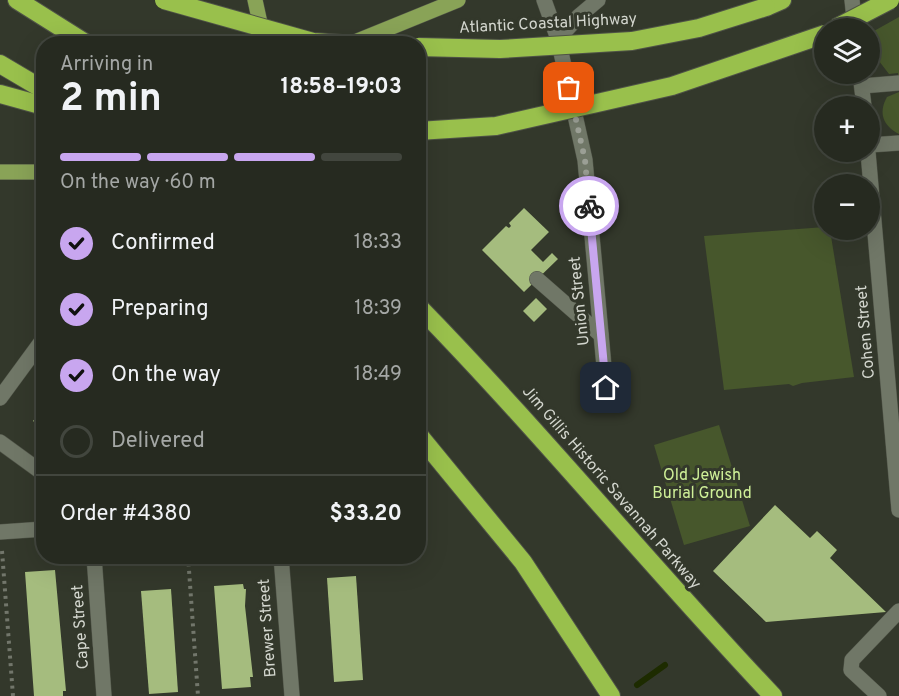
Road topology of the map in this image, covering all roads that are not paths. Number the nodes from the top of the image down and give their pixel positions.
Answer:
1 (16, 0) edge
2 (164, 0) edge
3 (255, 0) edge
4 (458, 0) edge
5 (544, 0) edge
6 (598, 0) edge
7 (782, 0) edge
8 (852, 0) edge
9 (890, 0) edge
10 (854, 18) edge
11 (855, 18) edge
12 (74, 36) edge
13 (261, 36) edge
14 (292, 36) edge
15 (370, 36) edge
16 (814, 38) edge
17 (558, 39) junction
18 (426, 48) edge
19 (0, 64) edge
20 (880, 82) edge
21 (899, 83) edge
22 (36, 85) edge
23 (0, 94) edge
24 (36, 104) edge
25 (426, 130) edge
26 (899, 143) edge
27 (880, 144) edge
28 (869, 162) edge
29 (0, 172) edge
30 (36, 172) edge
31 (537, 279) dead end
32 (426, 314) edge
33 (601, 335) junction
34 (36, 349) edge
35 (606, 388) dead end
36 (0, 398) edge
37 (0, 442) edge
38 (426, 444) edge
39 (36, 468) edge
40 (899, 510) edge
41 (36, 530) edge
42 (0, 532) edge
43 (95, 564) edge
44 (282, 564) edge
45 (899, 611) edge
46 (104, 696) edge
47 (292, 696) edge
48 (611, 696) edge
49 (773, 696) edge
50 (879, 696) edge

1 - 12 highway
2 - 14 highway, bridge
3 - 13 main road
4 - 15 main road
5 - 17 street, Union Street
6 - 17 street
7 - 18 highway, Atlantic Coastal Highway, bridge
8 - 10 street
9 - 11 highway, bridge
16 - 25 highway, bridge
17 - 33 street, Union Street
19 - 22 highway
20 - 21 street
23 - 24 highway
26 - 27 street
28 - 40 street, Cohen Street
29 - 30 main road
31 - 33 street
32 - 49 highway, Jim Gillis Historic Savannah Parkway
33 - 35 street, Union Street
34 - 36 street
37 - 39 street
38 - 48 highway
41 - 42 street
43 - 46 street, Cape Street
44 - 47 street, Brewer Street
45 - 50 street

